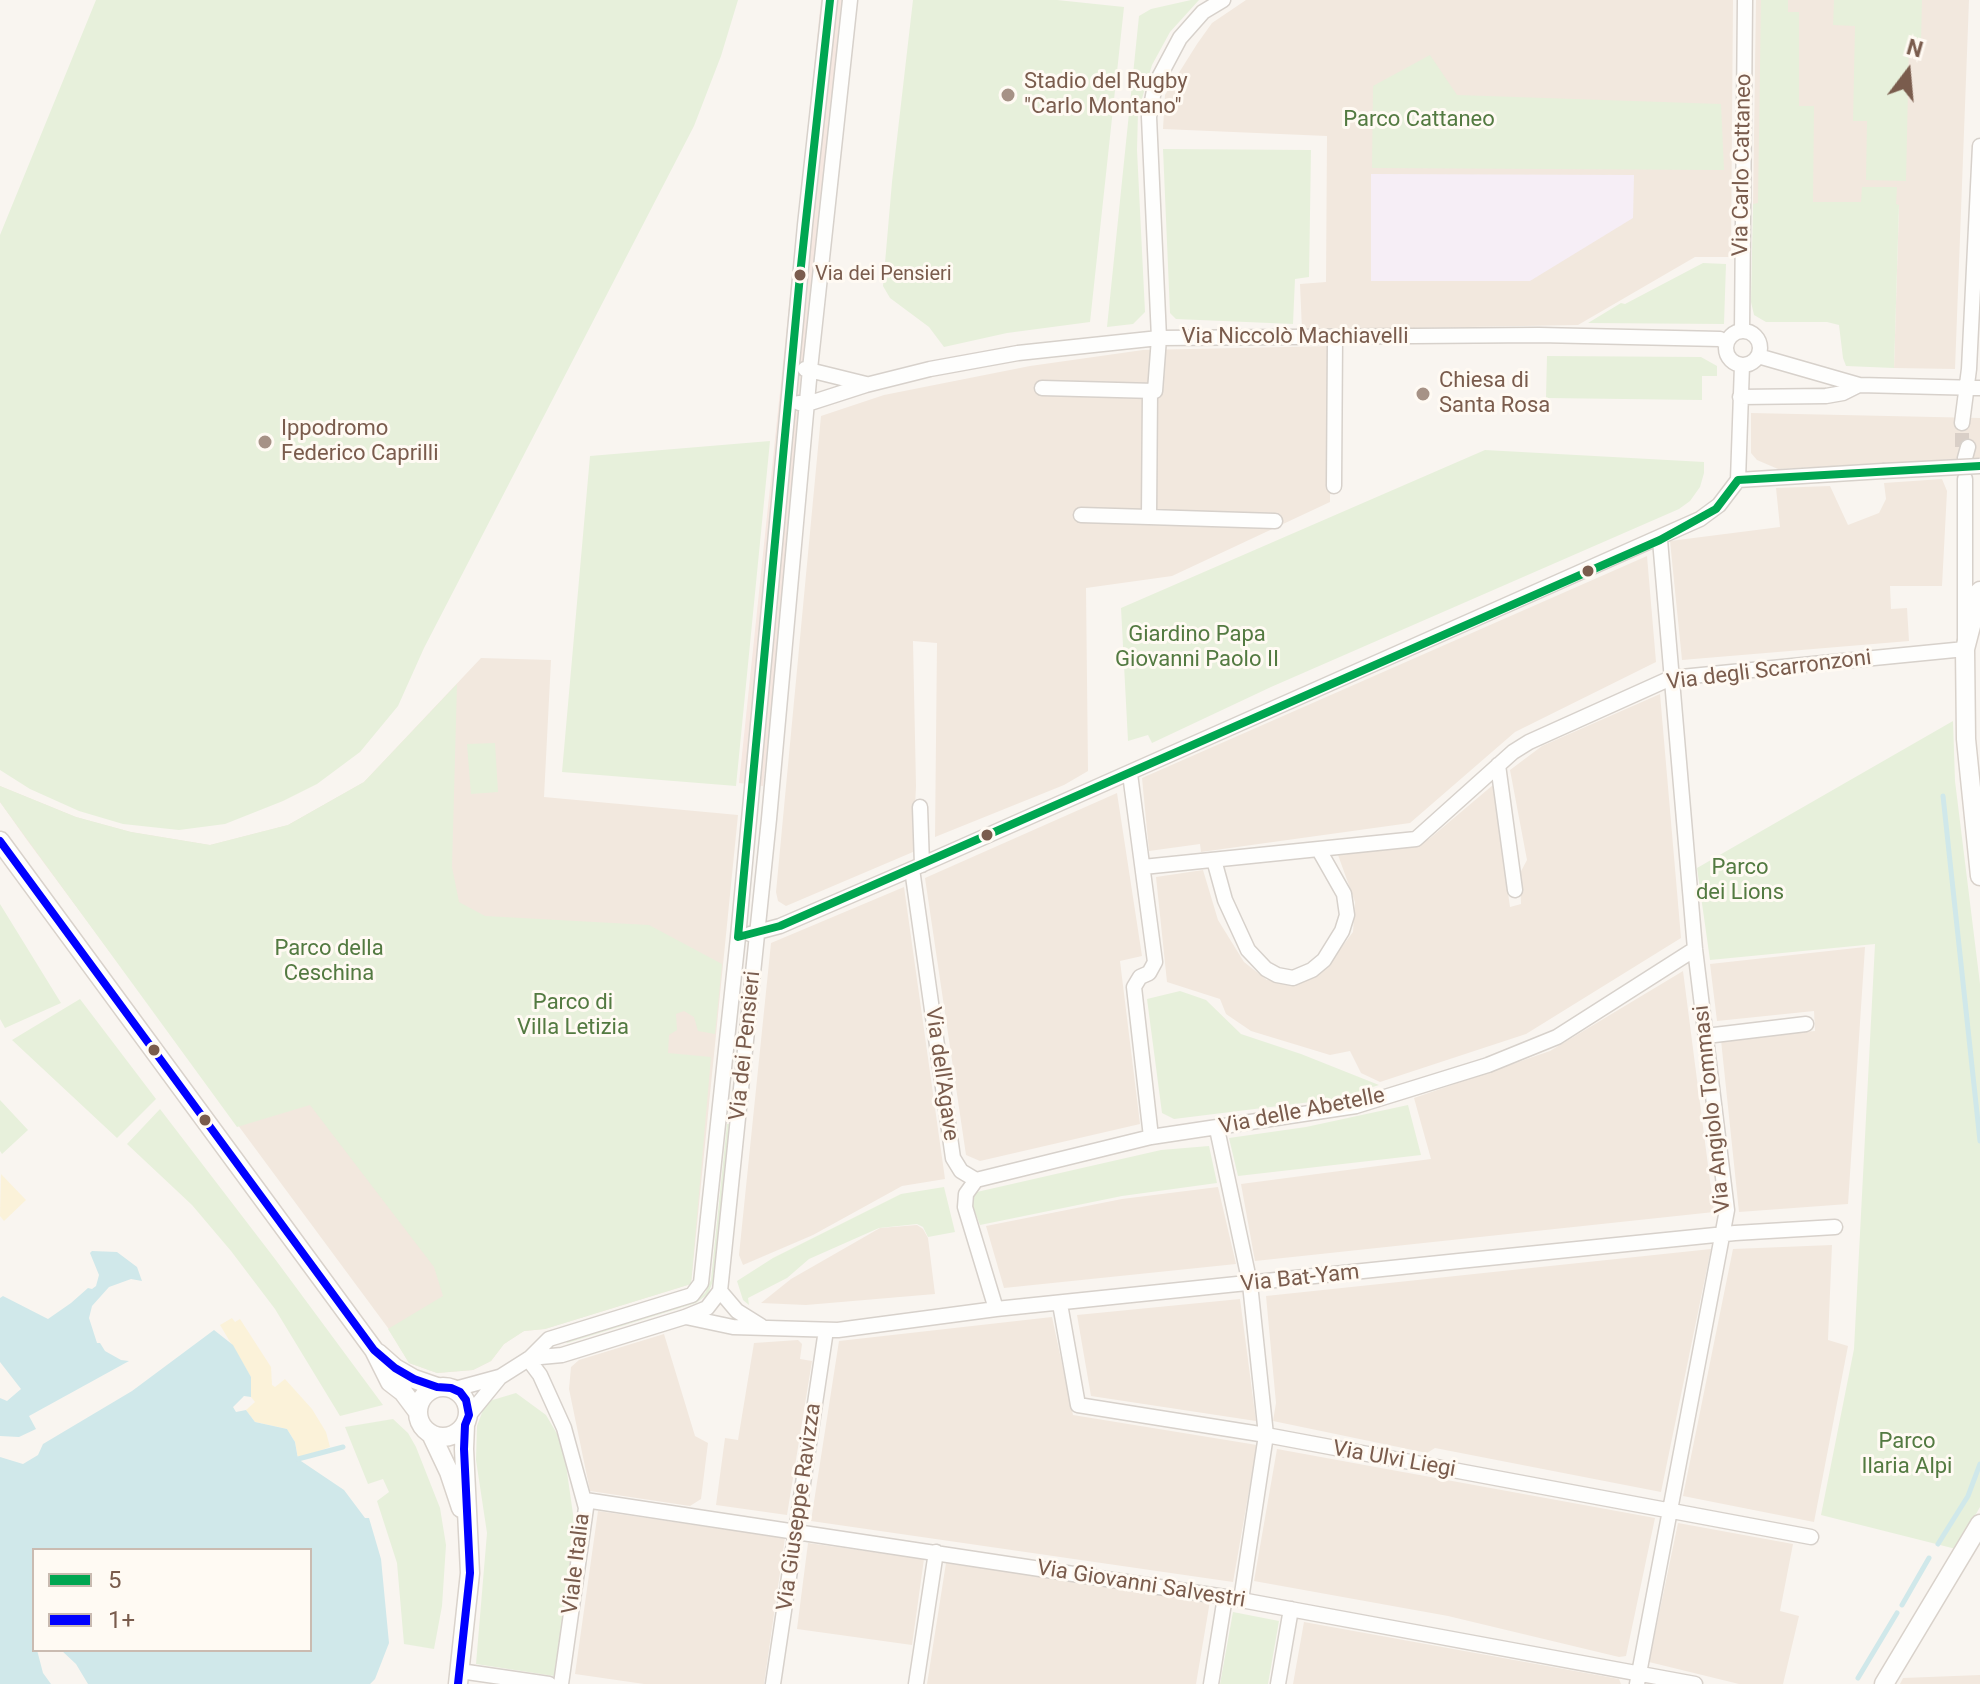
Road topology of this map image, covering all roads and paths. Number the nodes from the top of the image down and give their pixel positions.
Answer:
1 (830, 0) edge
2 (850, 0) edge
3 (1223, 0) edge
4 (1745, 0) edge
5 (1980, 146) edge
6 (1742, 331) junction
7 (1159, 338) junction
8 (1335, 338) junction
9 (1726, 343) junction
10 (1758, 356) junction
11 (1742, 365) junction
12 (792, 367) junction
13 (810, 369) junction
14 (866, 385) junction
15 (1859, 385) junction
16 (1042, 388) dead end
17 (1974, 388) edge
18 (1150, 391) junction
19 (1740, 397) junction
20 (788, 402) junction
21 (807, 404) junction
22 (1966, 419) tunnel mouth
23 (1980, 466) edge
24 (1965, 479) dead end
25 (1738, 480) junction
26 (1334, 486) dead end
27 (1081, 515) dead end
28 (1149, 517) junction
29 (1275, 521) dead end
30 (1660, 540) junction
31 (1980, 591) edge
32 (1965, 649) junction
33 (1671, 678) junction
34 (1498, 765) junction
35 (1130, 774) junction
36 (920, 807) dead end
37 (0, 841) edge
38 (1319, 850) junction
39 (1214, 860) junction
40 (917, 867) junction
41 (1143, 867) junction
42 (1980, 876) edge
43 (1515, 890) dead end
44 (757, 933) junction
45 (738, 937) junction
46 (1695, 949) junction
47 (1806, 1024) dead end
48 (1706, 1036) junction
49 (1217, 1129) junction
50 (1151, 1137) junction
51 (976, 1180) junction
52 (1835, 1227) dead end
53 (1724, 1234) junction
54 (1250, 1284) junction
55 (720, 1291) junction
56 (1060, 1304) junction
57 (996, 1309) junction
58 (685, 1317) junction
59 (765, 1328) junction
60 (826, 1330) junction
61 (374, 1350) junction
62 (529, 1359) junction
63 (500, 1377) junction
64 (446, 1388) junction
65 (418, 1412) junction
66 (467, 1420) junction
67 (431, 1434) junction
68 (1266, 1435) junction
69 (585, 1500) junction
70 (1670, 1511) junction
71 (1980, 1524) edge
72 (796, 1531) junction
73 (1811, 1537) dead end
74 (469, 1538) junction
75 (936, 1552) junction
76 (1225, 1597) junction
77 (1241, 1600) junction
78 (1291, 1609) junction
79 (459, 1678) edge
80 (1638, 1678) edge
81 (549, 1684) edge
82 (561, 1684) edge
83 (773, 1684) edge
84 (916, 1684) edge
85 (1211, 1684) edge
86 (1278, 1684) edge
87 (1695, 1684) edge
88 (1884, 1684) edge

1 - 12 street, Via dei Pensieri
2 - 13 street, Via dei Pensieri
3 - 7 street
4 - 6 street, Via Carlo Cattaneo
5 - 17 street
6 - 9 street
6 - 10 street
7 - 8 street, Via Niccolò Machiavelli
7 - 14 street, Via Niccolò Machiavelli
7 - 18 street
8 - 9 street, Via Niccolò Machiavelli
8 - 26 street
9 - 11 street
10 - 11 street
10 - 15 street
11 - 19 street
12 - 13 street
12 - 20 street, Via dei Pensieri
13 - 14 street, Via Niccolò Machiavelli
13 - 21 street, Via dei Pensieri
14 - 21 street, Via Niccolò Machiavelli
15 - 17 street
15 - 19 street
16 - 18 street
17 - 22 street
18 - 28 street
19 - 25 street
20 - 21 street
20 - 45 street, Via dei Pensieri
21 - 44 street, Via dei Pensieri
23 - 25 street, bridge
24 - 32 street
25 - 30 street
27 - 28 street
28 - 29 street
30 - 33 street, Via Angiolo Tommasi
30 - 35 street
31 - 32 main road
32 - 33 street, Via degli Scarronzoni
32 - 42 main road
33 - 34 street, Via degli Scarronzoni
33 - 46 street, Via Angiolo Tommasi
34 - 38 street, Via degli Scarronzoni
34 - 43 street
35 - 40 street
35 - 41 street
36 - 40 street, Via dell'Agave
37 - 61 main road
38 - 39 street, Via degli Scarronzoni
38 - 39 street
39 - 41 street, Via degli Scarronzoni
40 - 44 street
40 - 51 street, Via dell'Agave
41 - 50 street
44 - 45 street
44 - 55 street, Via dei Pensieri
45 - 62 street, Via dei Pensieri
46 - 48 street, Via Angiolo Tommasi
46 - 49 street, Via delle Abetelle
47 - 48 street
48 - 53 street, Via Angiolo Tommasi
49 - 50 street, Via delle Abetelle
49 - 54 street
50 - 51 street, Via delle Abetelle
51 - 57 street
52 - 53 street, Via Bat-Yam
53 - 54 street, Via Bat-Yam
53 - 70 street, Via Angiolo Tommasi
54 - 56 street, Via Bat-Yam
54 - 68 street
55 - 58 street, Via dei Pensieri
55 - 59 street
56 - 57 street, Via Bat-Yam
56 - 68 street, Via Ulvi Liegi
57 - 60 street, Via Bat-Yam
58 - 59 street, Via Bat-Yam
58 - 62 street, Via dei Pensieri
59 - 60 street, Via Bat-Yam
60 - 72 street, Via Giuseppe Ravizza
61 - 64 main road
61 - 65 main road
62 - 63 street, Via dei Pensieri
62 - 69 street, Viale Italia
63 - 64 street, Via dei Pensieri
63 - 66 street, Via dei Pensieri
64 - 65 main road
64 - 66 main road
65 - 67 main road
66 - 67 main road
66 - 74 main road
67 - 74 main road
68 - 70 street, Via Ulvi Liegi
68 - 77 street
69 - 72 street, Via Giovanni Salvestri
69 - 82 street, Viale Italia
70 - 73 street, Via Ulvi Liegi
70 - 80 street, Via Angiolo Tommasi
71 - 88 main road
72 - 75 street, Via Giovanni Salvestri
72 - 83 street, Via Giuseppe Ravizza
74 - 79 main road
75 - 76 street, Via Giovanni Salvestri
75 - 84 street
76 - 77 street, Via Giovanni Salvestri
76 - 85 street
77 - 78 street, Via Giovanni Salvestri
78 - 80 street, Via Giovanni Salvestri
78 - 86 street
79 - 81 street
80 - 87 street, Via Giovanni Salvestri

